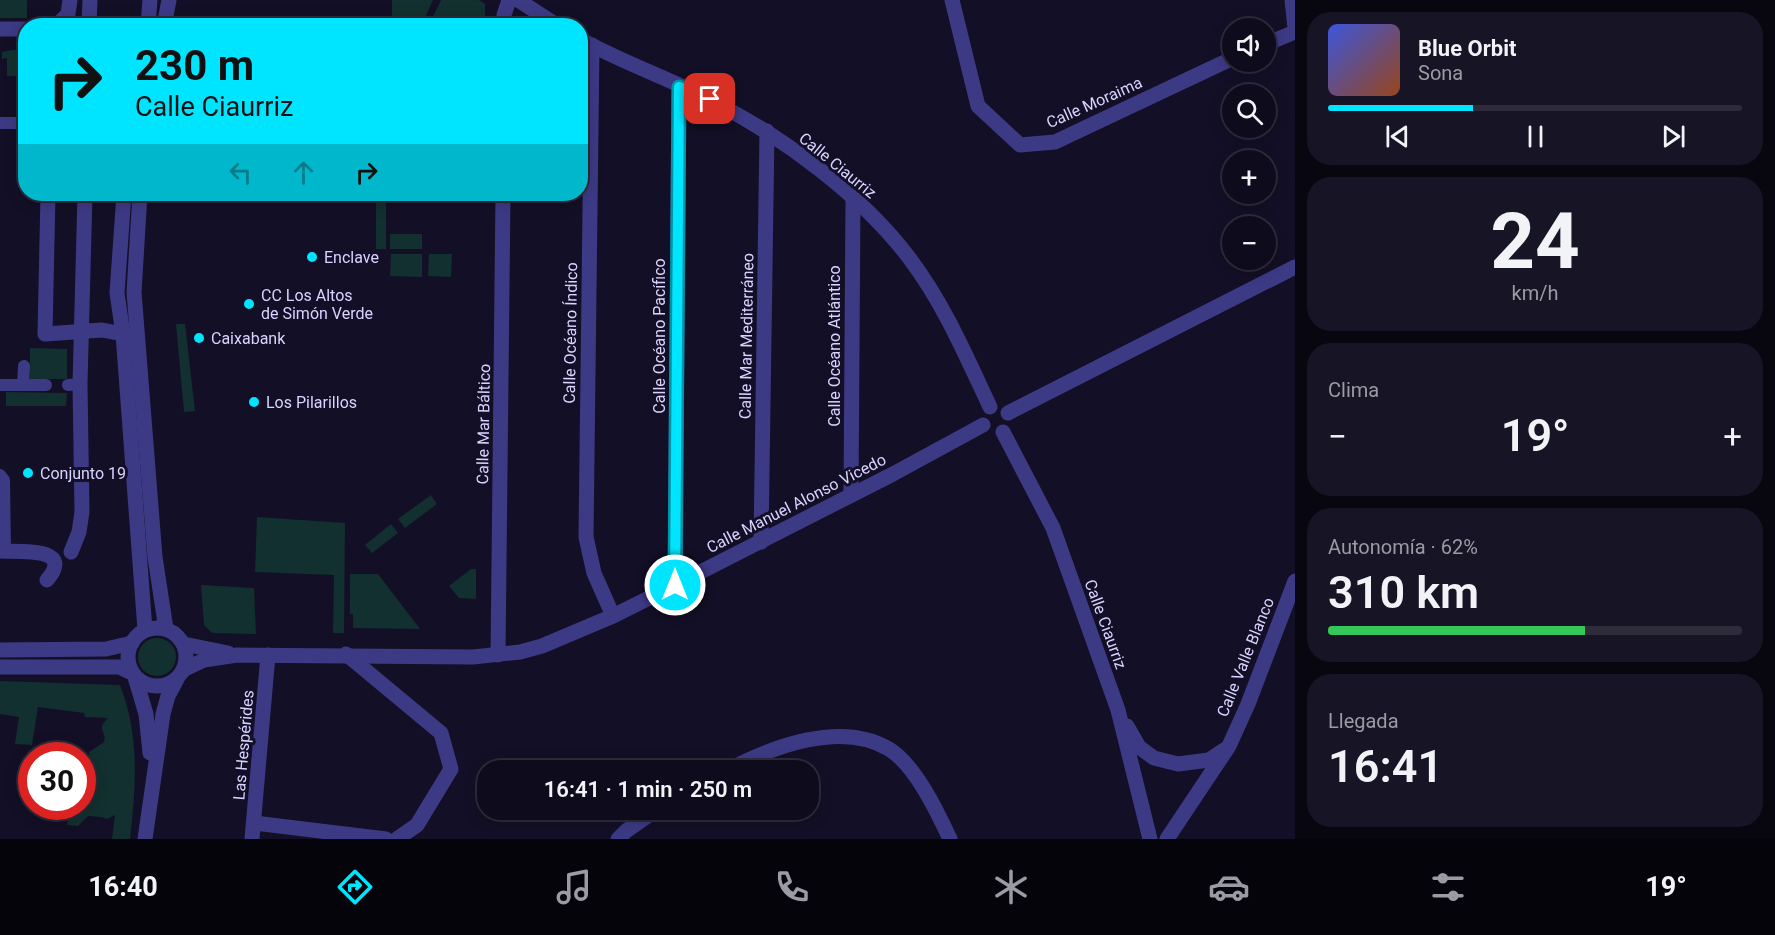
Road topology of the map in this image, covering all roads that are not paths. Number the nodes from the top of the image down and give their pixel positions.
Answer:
1 (70, 0) edge
2 (90, 0) edge
3 (150, 0) edge
4 (169, 0) edge
5 (509, 0) edge
6 (518, 0) edge
7 (952, 0) edge
8 (1292, 0) edge
9 (64, 18) edge
10 (89, 18) edge
11 (149, 18) edge
12 (166, 18) edge
13 (504, 18) edge
14 (546, 18) edge
15 (0, 29) edge
16 (18, 29) edge
17 (1295, 30) edge
18 (1276, 39) edge
19 (588, 43) edge
20 (1222, 63) edge
21 (679, 87) junction
22 (0, 123) edge
23 (18, 123) edge
24 (767, 131) junction
25 (853, 198) junction
26 (48, 201) edge
27 (85, 201) edge
28 (124, 201) edge
29 (140, 201) edge
30 (503, 201) edge
31 (586, 201) edge
32 (1295, 267) edge
33 (82, 331) junction
34 (123, 334) junction
35 (24, 366) dead end
36 (0, 385) edge
37 (23, 385) junction
38 (46, 385) dead end
39 (990, 407) junction
40 (1008, 413) junction
41 (983, 425) junction
42 (1003, 432) junction
43 (0, 475) edge
44 (851, 495) junction
45 (761, 542) junction
46 (3, 552) edge
47 (71, 552) dead end
48 (48, 579) dead end
49 (1295, 581) edge
50 (675, 585) junction
51 (613, 616) junction
52 (166, 629) junction
53 (145, 630) junction
54 (132, 643) junction
55 (184, 644) junction
56 (0, 650) edge
57 (346, 654) junction
58 (237, 655) junction
59 (268, 655) junction
60 (498, 655) junction
61 (0, 667) edge
62 (181, 674) junction
63 (134, 675) junction
64 (1118, 710) junction
65 (1228, 746) junction
66 (752, 760) edge
67 (151, 795) junction
68 (642, 820) edge
69 (253, 831) edge
70 (145, 839) edge
71 (386, 839) edge
72 (397, 839) edge
73 (618, 839) edge
74 (950, 839) edge
75 (1150, 839) edge
76 (1167, 839) edge

1 - 9 street
2 - 10 street
3 - 11 street
4 - 12 street
5 - 13 street
6 - 14 street
7 - 20 street, Calle Moraima
8 - 17 street
15 - 16 street
17 - 18 street
19 - 21 street, Calle Ciaurriz
21 - 24 street, Calle Ciaurriz
21 - 50 street, Calle Océano Pacífico
22 - 23 street
24 - 25 street, Calle Ciaurriz
24 - 45 street, Calle Mar Mediterráneo
25 - 39 street, Calle Ciaurriz
25 - 44 street, Calle Océano Atlántico
26 - 33 street
27 - 33 street
28 - 34 street
29 - 52 street
30 - 60 street, Calle Mar Báltico
31 - 51 street, Calle Océano Índico
32 - 40 street
33 - 34 street
33 - 47 street
34 - 53 street
35 - 37 street
36 - 37 street
37 - 38 street
39 - 40 street
39 - 41 street
40 - 42 street
41 - 42 street
41 - 44 street, Calle Manuel Alonso Vicedo
42 - 64 street, Calle Ciaurriz
43 - 46 street
44 - 45 street, Calle Manuel Alonso Vicedo
45 - 50 street, Calle Manuel Alonso Vicedo
46 - 48 street
49 - 65 street, Calle Valle Blanco
50 - 51 street, Calle Manuel Alonso Vicedo
51 - 60 street, Calle Manuel Alonso Vicedo
52 - 53 street
52 - 55 street
53 - 54 street
54 - 56 street
54 - 63 street
55 - 58 street, Calle Manuel Alonso Vicedo
55 - 62 street
57 - 59 street, Calle Manuel Alonso Vicedo
57 - 60 street, Calle Manuel Alonso Vicedo
57 - 72 street
58 - 59 street, Calle Manuel Alonso Vicedo
58 - 62 street, Calle Manuel Alonso Vicedo
59 - 69 street, Las Hespérides
61 - 63 street
62 - 63 street
62 - 67 street
63 - 67 street
64 - 65 street
64 - 75 street, Calle Ciaurriz
65 - 76 street, Calle Valle Blanco
66 - 74 street
67 - 70 street
68 - 73 street
69 - 71 street

